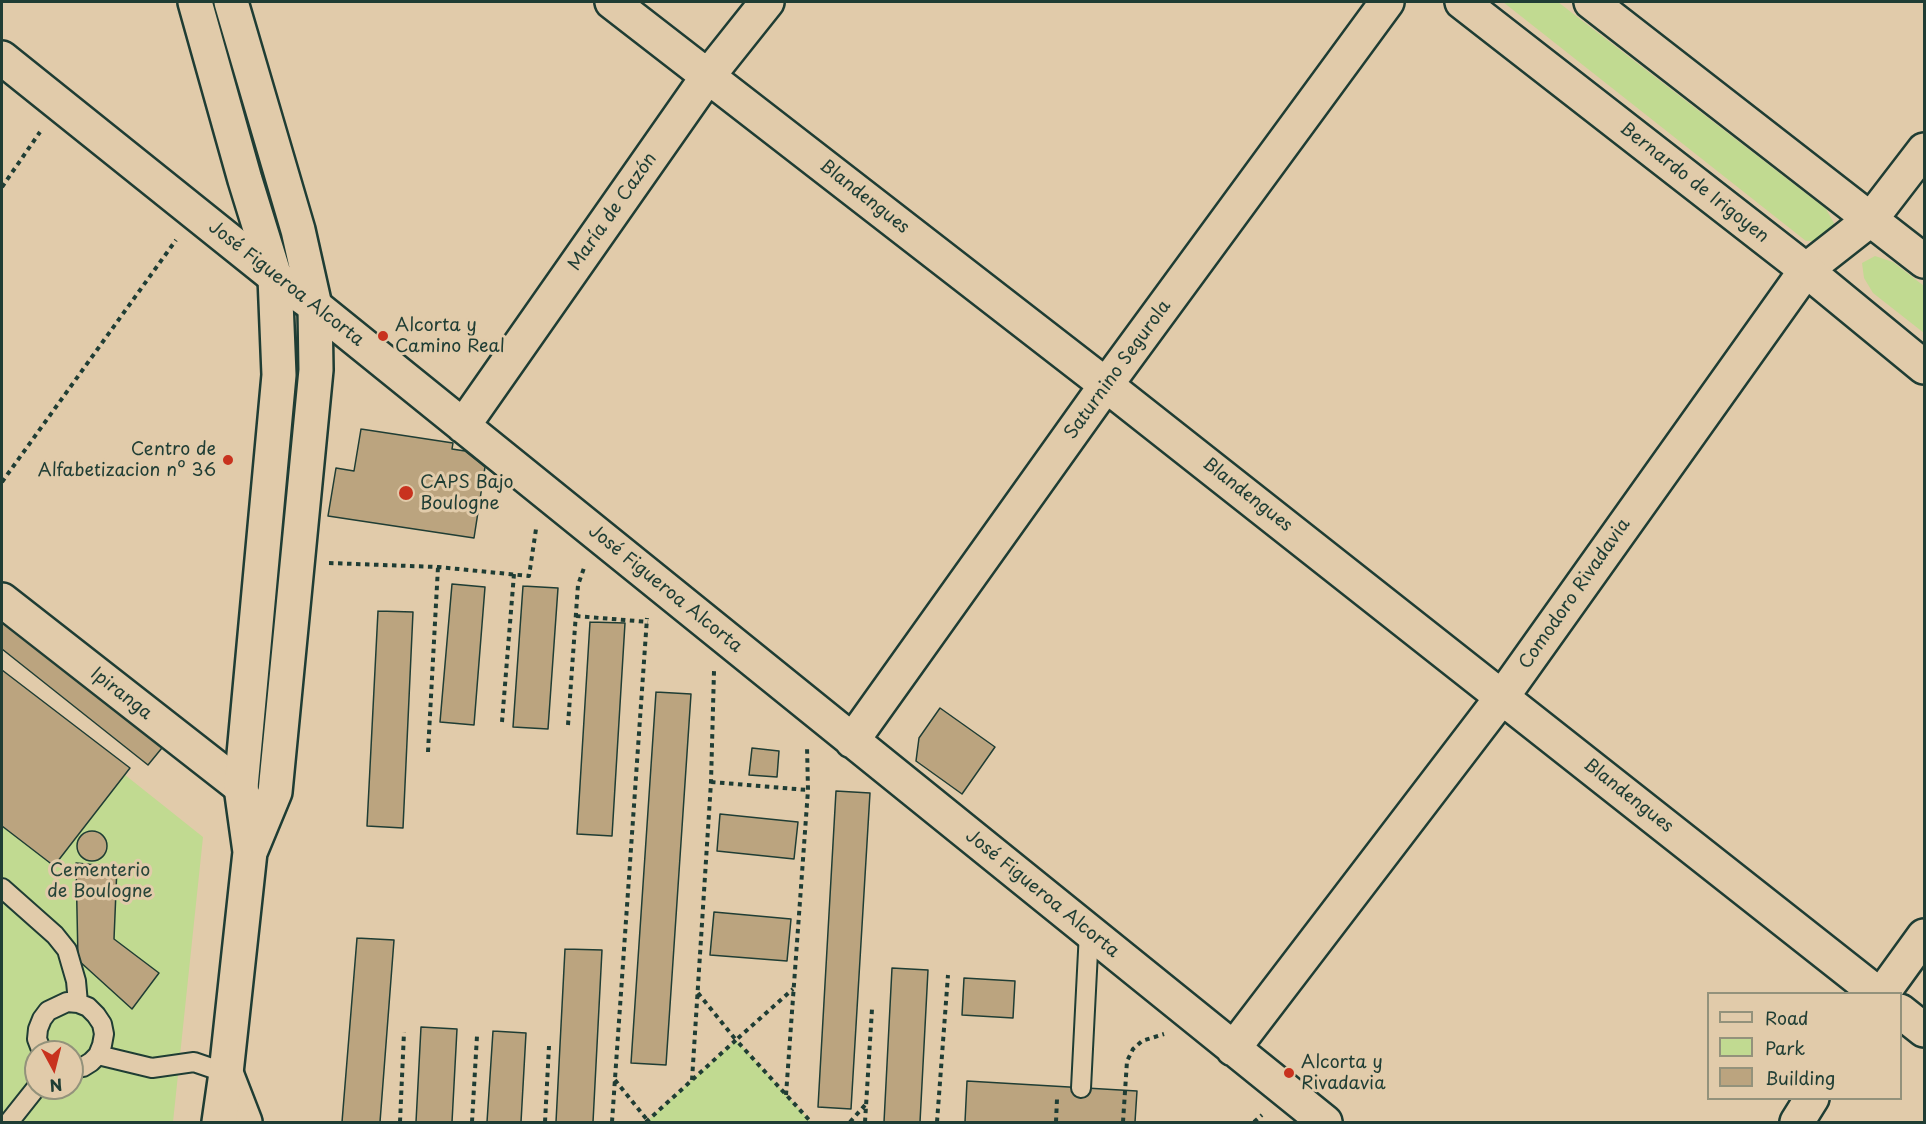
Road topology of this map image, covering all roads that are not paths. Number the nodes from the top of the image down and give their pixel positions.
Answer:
1 (195, 2) edge
2 (231, 2) edge
3 (612, 2) edge
4 (767, 2) edge
5 (1388, 2) edge
6 (1462, 2) edge
7 (1591, 2) edge
8 (2, 58) edge
9 (708, 76) junction
10 (1924, 150) edge
11 (1871, 219) junction
12 (1924, 261) edge
13 (1806, 270) junction
14 (275, 277) junction
15 (315, 306) junction
16 (1924, 367) edge
17 (1106, 385) junction
18 (463, 426) junction
19 (2, 600) edge
20 (1502, 697) junction
21 (852, 741) junction
22 (241, 787) junction
23 (250, 852) junction
24 (2, 888) edge
25 (1089, 932) junction
26 (1924, 936) edge
27 (1879, 992) edge
28 (1881, 992) edge
29 (78, 1003) junction
30 (1902, 1013) edge
31 (1924, 1030) edge
32 (1222, 1039) junction
33 (37, 1040) edge
34 (98, 1055) junction
35 (84, 1066) edge
36 (226, 1073) junction
37 (1081, 1088) dead end
38 (26, 1100) edge
39 (1811, 1100) edge
40 (9, 1122) edge
41 (219, 1122) edge
42 (245, 1122) edge
43 (1325, 1122) edge
44 (1797, 1122) edge

1 - 14 street
2 - 15 street
3 - 9 street, Blandengues
4 - 9 street, María de Cazón
5 - 17 street, Saturnino Segurola
6 - 13 street, Bernardo de Irigoyen
7 - 11 street
8 - 14 street, José Figueroa Alcorta
9 - 17 street, Blandengues
9 - 18 street, María de Cazón
10 - 11 street, Comodoro Rivadavia
11 - 12 street
11 - 13 street, Comodoro Rivadavia
13 - 16 street, Bernardo de Irigoyen
13 - 20 street, Comodoro Rivadavia
14 - 15 street, José Figueroa Alcorta
14 - 22 street
15 - 18 street, José Figueroa Alcorta
15 - 23 street
17 - 20 street, Blandengues
17 - 21 street, Saturnino Segurola
18 - 21 street, José Figueroa Alcorta
19 - 22 street, Ipiranga
20 - 27 street, Blandengues
20 - 32 street, Comodoro Rivadavia
21 - 25 street, José Figueroa Alcorta
22 - 23 street
23 - 36 street
24 - 29 lane
25 - 32 street, José Figueroa Alcorta
25 - 37 lane
26 - 28 street
29 - 33 lane
29 - 34 lane
30 - 31 street
32 - 43 street, José Figueroa Alcorta
34 - 35 lane
34 - 36 lane
36 - 41 street
36 - 42 street
38 - 40 lane
39 - 44 street

